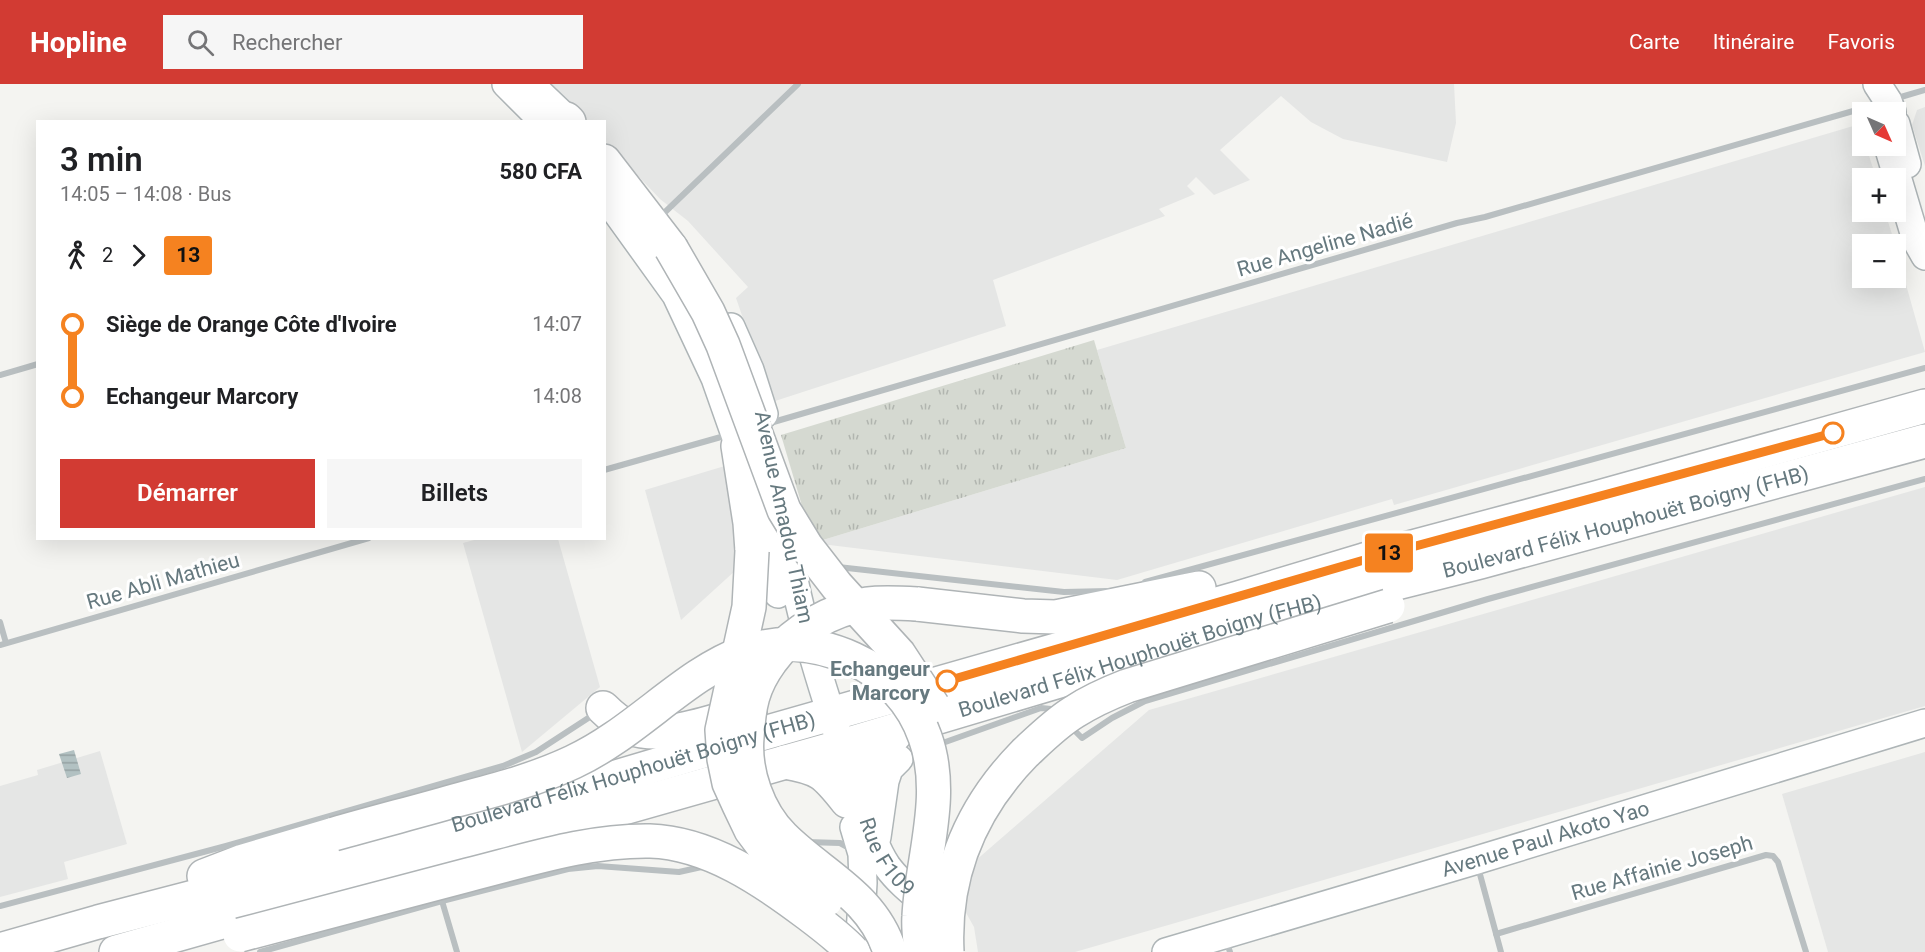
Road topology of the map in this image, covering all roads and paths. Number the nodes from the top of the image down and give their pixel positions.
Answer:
1 (506, 84) edge
2 (530, 84) edge
3 (798, 84) edge
4 (1925, 90) edge
5 (1887, 102) edge
6 (1852, 112) edge
7 (560, 120) edge
8 (561, 120) edge
9 (606, 155) edge
10 (1891, 156) edge
11 (1901, 156) edge
12 (606, 164) edge
13 (612, 209) edge
14 (662, 215) junction
15 (1925, 229) edge
16 (1925, 256) edge
17 (36, 365) edge
18 (1925, 368) edge
19 (0, 375) edge
20 (1925, 406) edge
21 (749, 432) junction
22 (1925, 441) edge
23 (606, 469) edge
24 (1925, 479) edge
25 (1569, 537) junction
26 (362, 540) edge
27 (1364, 560) junction
28 (793, 572) junction
29 (1133, 585) dead end
30 (1111, 591) dead end
31 (0, 622) edge
32 (3, 644) edge
33 (603, 708) joint
34 (824, 716) junction
35 (1925, 723) edge
36 (878, 749) junction
37 (783, 762) junction
38 (853, 799) junction
39 (782, 844) dead end
40 (772, 847) dead end
41 (762, 850) dead end
42 (869, 851) junction
43 (732, 859) dead end
44 (1477, 860) junction
45 (442, 901) junction
46 (0, 906) edge
47 (98, 922) junction
48 (1496, 934) junction
49 (250, 943) edge
50 (1227, 943) edge
51 (0, 950) edge
52 (116, 952) edge
53 (157, 952) edge
54 (457, 952) edge
55 (853, 952) edge
56 (859, 952) edge
57 (877, 952) edge
58 (890, 952) edge
59 (923, 952) edge
60 (947, 952) edge
61 (958, 952) edge
62 (1166, 952) edge
63 (1501, 952) edge
64 (1806, 952) edge

1 - 7 street
2 - 8 street
3 - 14 street
4 - 5 street, Rue Angeline Nadié
6 - 21 street, Rue Angeline Nadié
9 - 14 street, Avenue Amadou Thiam
10 - 16 street
11 - 15 street
12 - 59 highway, bridge
13 - 21 street, Avenue Amadou Thiam
14 - 21 street, Avenue Amadou Thiam
17 - 19 street
18 - 29 street
20 - 27 highway, Boulevard Félix Houphouët Boigny (FHB)
21 - 23 street
21 - 28 street, Avenue Amadou Thiam
21 - 28 street, Avenue Amadou Thiam
21 - 57 highway, bridge
22 - 25 highway, Boulevard Félix Houphouët Boigny (FHB)
24 - 36 street
25 - 36 highway, Boulevard Félix Houphouët Boigny (FHB)
25 - 60 highway, bridge
26 - 32 street, Rue Abli Mathieu
27 - 34 highway, Boulevard Félix Houphouët Boigny (FHB)
27 - 58 highway, bridge
28 - 30 street
28 - 34 street, Avenue Amadou Thiam
31 - 32 street
33 - 34 highway
33 - 46 street
34 - 36 street, Avenue Amadou Thiam
34 - 47 highway, Boulevard Félix Houphouët Boigny (FHB)
35 - 44 street, Avenue Paul Akoto Yao
36 - 37 highway, Boulevard Félix Houphouët Boigny (FHB)
36 - 38 street, Avenue Amadou Thiam
36 - 38 highway
36 - 42 street
37 - 38 highway
37 - 52 highway, Boulevard Félix Houphouët Boigny (FHB)
38 - 42 street, Avenue Amadou Thiam
39 - 42 street
40 - 41 street
42 - 56 street
42 - 61 street, Rue F109
43 - 45 street
44 - 48 street
44 - 50 street, Avenue Paul Akoto Yao
45 - 49 street
45 - 54 street
47 - 51 highway, Boulevard Félix Houphouët Boigny (FHB)
47 - 59 highway, bridge
48 - 63 street
48 - 64 street, Rue Affainie Joseph
49 - 53 highway
49 - 55 highway, bridge
50 - 62 street, Avenue Paul Akoto Yao

